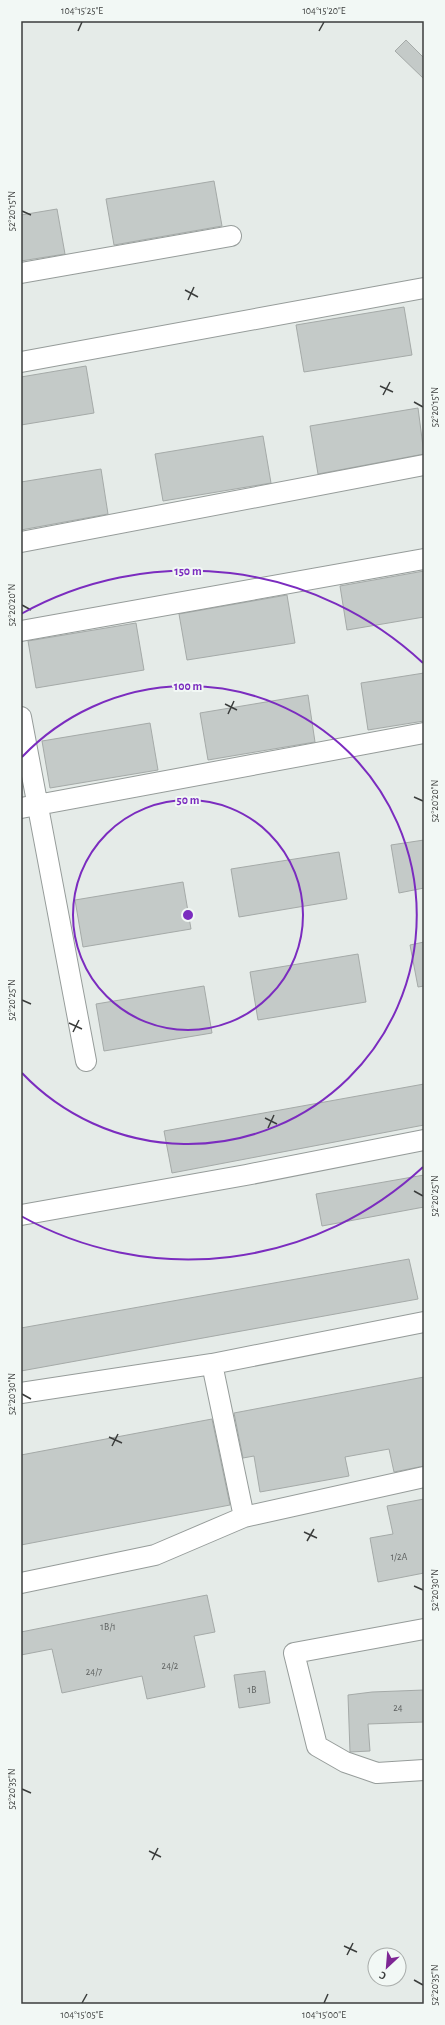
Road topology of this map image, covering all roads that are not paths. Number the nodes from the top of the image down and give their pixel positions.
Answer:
1 (231, 236) dead end
2 (21, 273) edge
3 (424, 288) edge
4 (21, 362) edge
5 (424, 465) edge
6 (21, 542) edge
7 (424, 559) edge
8 (21, 631) edge
9 (21, 717) edge
10 (424, 733) edge
11 (29, 807) edge
12 (86, 1061) dead end
13 (424, 1140) edge
14 (21, 1215) edge
15 (424, 1322) edge
16 (212, 1364) junction
17 (21, 1393) edge
18 (424, 1477) edge
19 (244, 1517) junction
20 (21, 1583) edge
21 (424, 1629) edge
22 (424, 1770) edge

1 - 2 lane
3 - 4 lane
5 - 6 lane
7 - 8 lane
9 - 11 lane
10 - 11 lane
11 - 12 lane
13 - 14 lane
15 - 16 lane
16 - 17 lane
16 - 19 lane
18 - 19 lane
19 - 20 lane
21 - 22 lane

